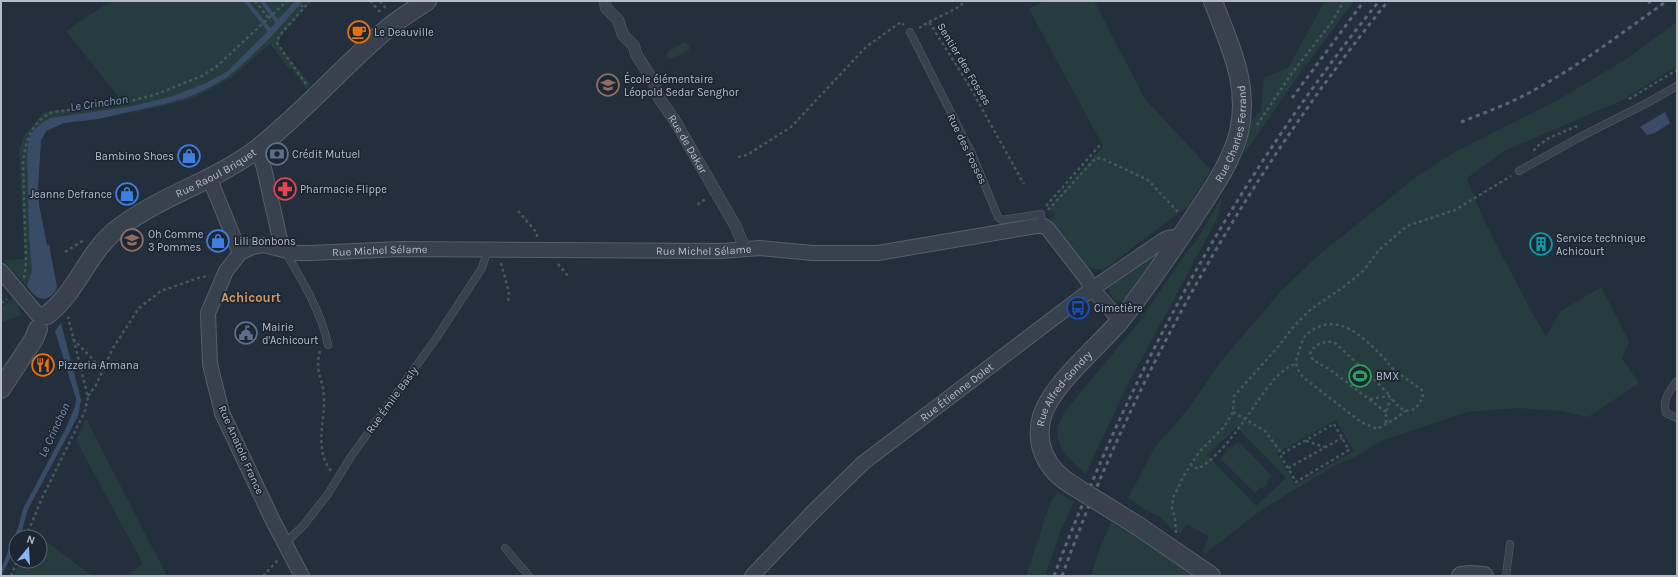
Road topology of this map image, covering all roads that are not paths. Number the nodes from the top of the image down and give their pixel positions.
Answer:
1 (427, 1) edge
2 (605, 1) edge
3 (1213, 1) edge
4 (910, 32) road end
5 (1677, 86) edge
6 (258, 148) junction
7 (1520, 171) road end
8 (209, 177) junction
9 (1044, 218) junction
10 (1186, 229) junction
11 (282, 248) junction
12 (745, 249) junction
13 (493, 250) junction
14 (240, 253) junction
15 (1, 270) edge
16 (1092, 289) junction
17 (41, 320) junction
18 (1120, 320) junction
19 (328, 345) road end
20 (1677, 381) edge
21 (1, 389) edge
22 (1677, 418) edge
23 (1510, 544) dead end
24 (287, 548) junction
25 (504, 548) dead end
26 (302, 576) edge
27 (529, 576) edge
28 (752, 576) edge
29 (1211, 576) edge
30 (1461, 576) edge
31 (1484, 576) edge
32 (1506, 576) edge

1 - 6 street, Rue Raoul Briquet
2 - 12 street, Rue de Dakar
3 - 10 street, Rue Charles Ferrand
4 - 9 lane, Rue des Fosses
5 - 7 lane
6 - 8 street, Rue Raoul Briquet
6 - 11 street
8 - 14 street
8 - 17 street, Rue Raoul Briquet
9 - 12 street, Rue Michel Sélame
9 - 16 street
10 - 16 street, Rue Étienne Dolet
10 - 18 street, Rue Alfred-Gondry
11 - 13 street, Rue Michel Sélame
11 - 14 street, Rue Michel Sélame
11 - 19 lane
12 - 13 street, Rue Michel Sélame
13 - 24 lane, Rue Émile Basly
14 - 24 street, Rue Anatole France
15 - 17 street
16 - 18 street
16 - 28 street, Rue Étienne Dolet
17 - 21 street, Rue Raoul Briquet
18 - 29 street, Rue Alfred-Gondry, bridge
20 - 22 lane
23 - 32 lane
24 - 26 street, Rue Anatole France
25 - 27 lane
30 - 31 street

